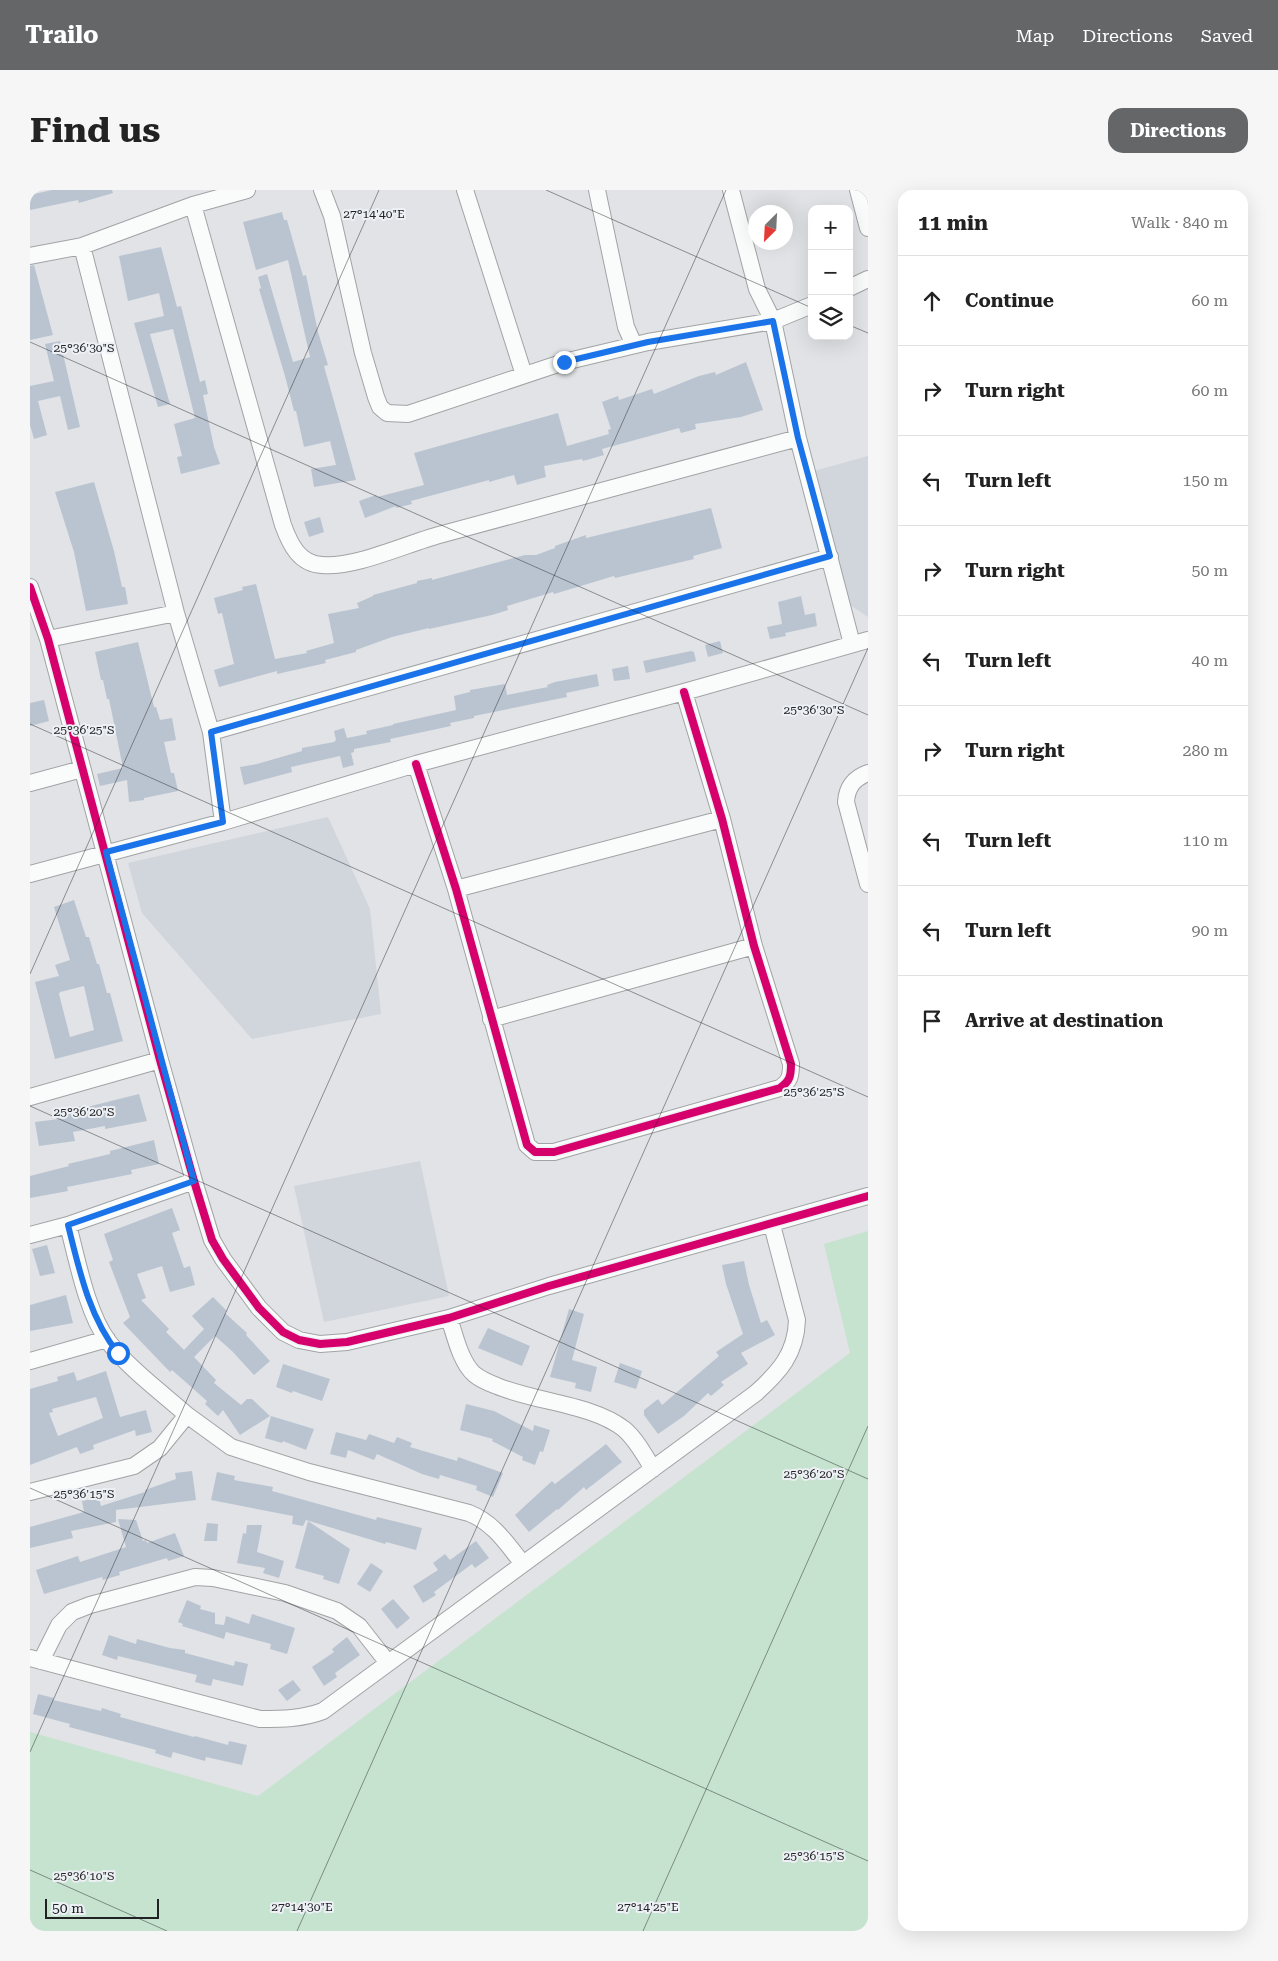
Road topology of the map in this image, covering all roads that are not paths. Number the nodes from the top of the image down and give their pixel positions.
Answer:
1 (247, 190) edge
2 (322, 190) edge
3 (465, 190) edge
4 (596, 190) edge
5 (730, 190) edge
6 (858, 190) edge
7 (193, 205) junction
8 (868, 228) edge
9 (82, 246) junction
10 (30, 256) edge
11 (868, 279) edge
12 (853, 286) edge
13 (808, 307) edge
14 (773, 321) junction
15 (634, 345) junction
16 (524, 375) junction
17 (798, 438) junction
18 (830, 556) junction
19 (30, 587) edge
20 (176, 613) junction
21 (48, 639) junction
22 (868, 640) edge
23 (852, 644) junction
24 (684, 692) junction
25 (211, 732) junction
26 (416, 764) junction
27 (82, 768) junction
28 (868, 773) edge
29 (30, 782) edge
30 (722, 819) junction
31 (223, 822) junction
32 (106, 852) junction
33 (30, 874) edge
34 (868, 884) edge
35 (456, 889) junction
36 (754, 946) junction
37 (491, 1019) junction
38 (160, 1060) junction
39 (30, 1097) edge
40 (194, 1181) junction
41 (868, 1196) edge
42 (772, 1224) junction
43 (68, 1225) junction
44 (30, 1235) edge
45 (449, 1318) junction
46 (107, 1339) junction
47 (30, 1361) edge
48 (186, 1415) junction
49 (653, 1469) junction
50 (30, 1492) edge
51 (523, 1564) junction
52 (35, 1659) edge
53 (388, 1663) junction

1 - 7 street
2 - 16 street
3 - 16 street
4 - 15 street
5 - 14 street
6 - 8 street
7 - 9 street
7 - 17 street
9 - 10 street
9 - 20 street
11 - 12 street
13 - 14 street
14 - 15 street
14 - 17 street
15 - 16 street
17 - 18 street
18 - 23 street
18 - 25 street
19 - 21 street
20 - 21 street
20 - 25 street
21 - 27 street
22 - 23 street
23 - 24 street
24 - 26 street
24 - 30 street
25 - 31 street
26 - 31 street
26 - 35 street
27 - 29 street
27 - 32 street
28 - 34 street
30 - 35 street
30 - 36 street
31 - 32 street
32 - 33 street
32 - 38 street
35 - 37 street
36 - 37 street
36 - 37 street
38 - 39 street
38 - 40 street
40 - 43 street
40 - 45 street
41 - 42 street
42 - 45 street
42 - 49 street
43 - 44 street
43 - 46 street
45 - 49 street
46 - 47 street
46 - 48 street
48 - 50 street
48 - 51 street
49 - 51 street
51 - 53 street
52 - 53 street
52 - 53 street

